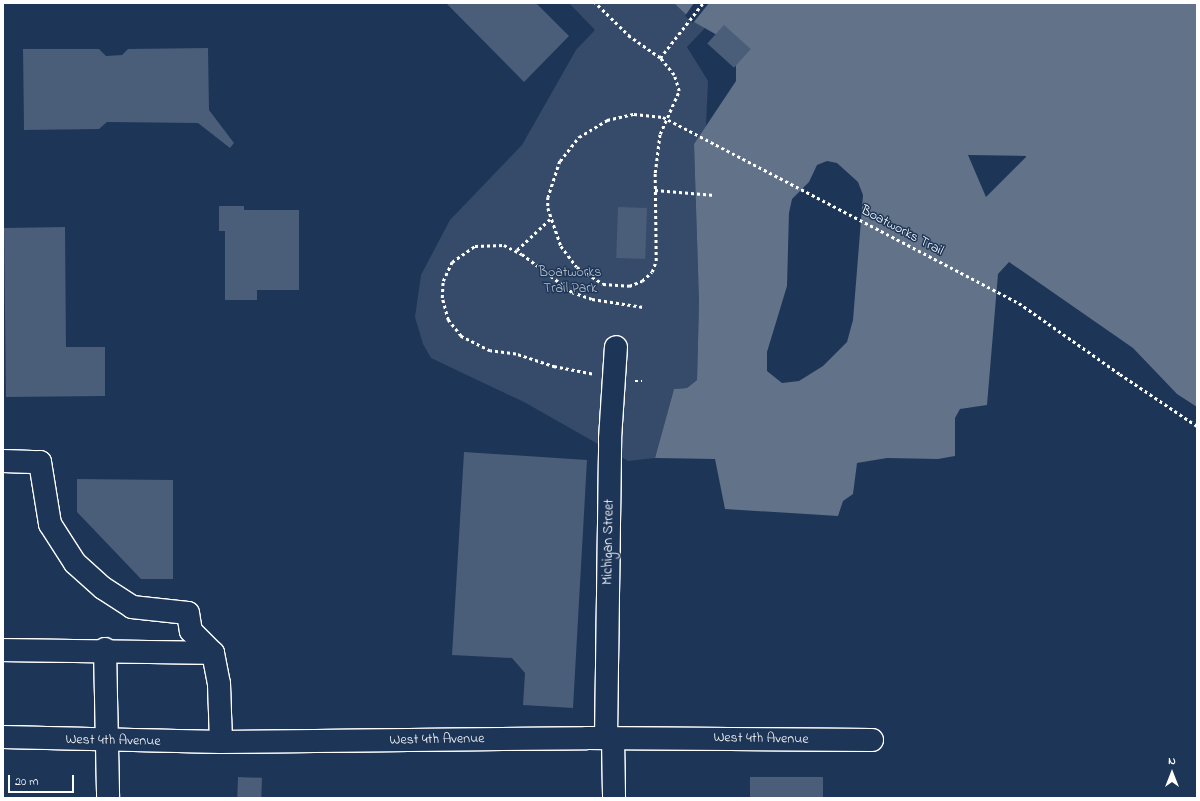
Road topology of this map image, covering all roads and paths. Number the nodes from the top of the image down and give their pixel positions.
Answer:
1 (595, 3) edge
2 (702, 3) edge
3 (660, 58) junction
4 (655, 190) junction
5 (715, 195) dead end
6 (550, 220) junction
7 (517, 250) junction
8 (644, 307) dead end
9 (616, 347) dead end
10 (614, 378) junction
11 (642, 381) dead end
12 (1197, 426) edge
13 (3, 461) edge
14 (106, 649) junction
15 (3, 650) edge
16 (213, 653) junction
17 (3, 737) edge
18 (610, 738) junction
19 (872, 740) dead end
20 (109, 742) junction
21 (221, 742) junction
22 (108, 798) edge
23 (614, 798) edge

1 - 3 path, Boatworks Trail
2 - 3 path
3 - 4 path, Boatworks Trail
4 - 5 path
4 - 6 path, Boatworks Trail
6 - 7 path
6 - 12 path, Boatworks Trail, bridge
7 - 8 path
7 - 10 path
9 - 10 street, Michigan Street
10 - 11 path
10 - 18 street, Michigan Street
13 - 16 street
14 - 15 street
14 - 16 street
14 - 20 street
16 - 21 street
17 - 20 street, West 4th Avenue
18 - 19 street, West 4th Avenue
18 - 21 street, West 4th Avenue
18 - 23 street, Michigan Street
20 - 21 street, West 4th Avenue
20 - 22 street

